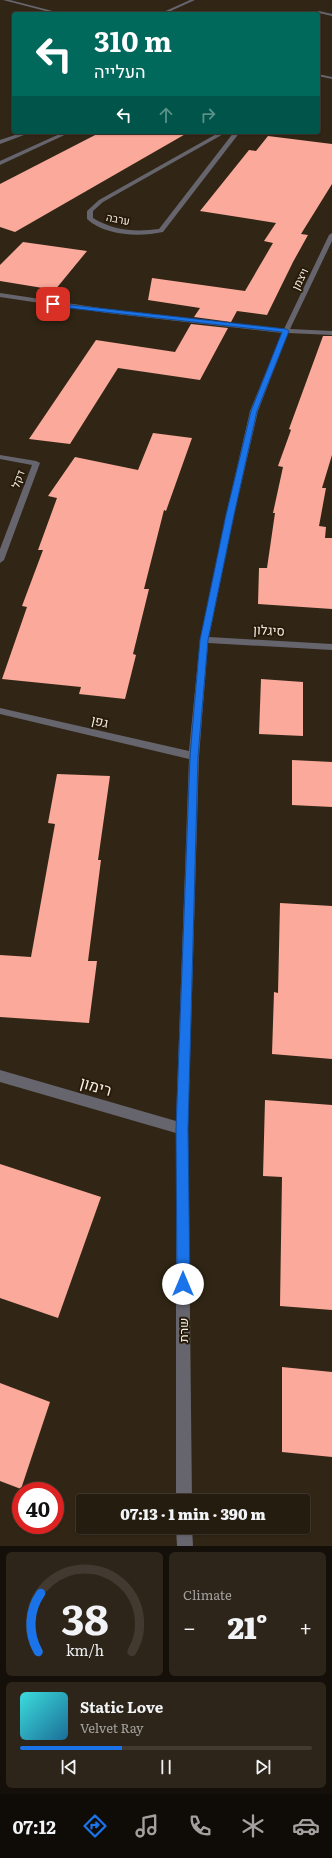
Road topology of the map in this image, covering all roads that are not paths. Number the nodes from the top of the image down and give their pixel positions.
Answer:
1 (5, 0) edge
2 (193, 0) edge
3 (179, 2) dead end
4 (186, 3) junction
5 (54, 12) edge
6 (166, 12) edge
7 (320, 12) edge
8 (332, 15) edge
9 (320, 77) edge
10 (332, 78) edge
11 (22, 134) edge
12 (64, 134) edge
13 (220, 134) edge
14 (235, 134) edge
15 (0, 142) edge
16 (0, 163) edge
17 (332, 235) edge
18 (0, 296) edge
19 (286, 331) junction
20 (332, 333) edge
21 (0, 457) edge
22 (0, 560) edge
23 (204, 640) junction
24 (332, 647) edge
25 (0, 711) edge
26 (194, 756) junction
27 (0, 1076) edge
28 (182, 1129) junction
29 (184, 1494) edge
30 (184, 1534) edge
31 (185, 1546) edge

1 - 5 street
2 - 4 street
3 - 4 street
4 - 6 street
7 - 8 street
9 - 10 street
11 - 15 street
12 - 16 street
13 - 14 street, ערבה
17 - 19 street, ויצמן
18 - 19 street
19 - 20 street
19 - 23 street, שרת
21 - 22 street, דקל
23 - 24 street, סיגלון
23 - 26 street, שרת
25 - 26 street, גפן
26 - 28 street, שרת
27 - 28 street, רימון
28 - 29 street, שרת
30 - 31 street

